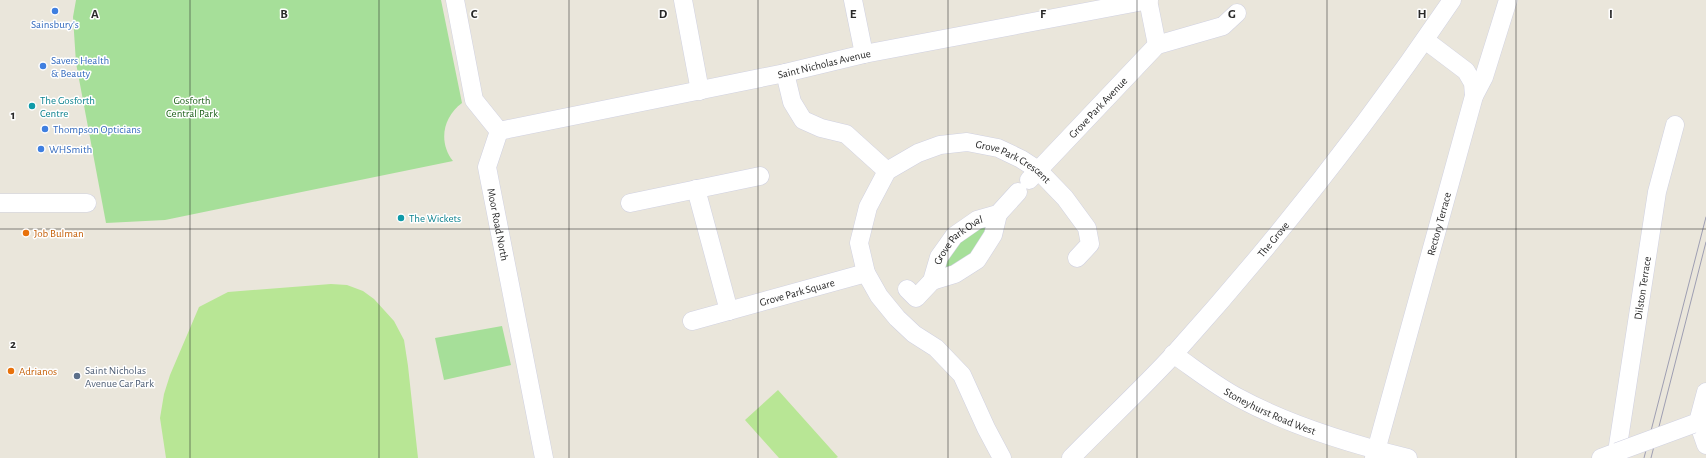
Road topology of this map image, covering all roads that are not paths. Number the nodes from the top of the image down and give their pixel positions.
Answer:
1 (455, 0) edge
2 (683, 0) edge
3 (853, 0) edge
4 (1148, 0) edge
5 (1452, 0) edge
6 (1508, 0) edge
7 (1237, 12) dead end
8 (1425, 40) junction
9 (1157, 44) junction
10 (864, 54) junction
11 (785, 74) junction
12 (700, 91) junction
13 (1474, 96) junction
14 (1675, 125) dead end
15 (499, 130) junction
16 (887, 171) junction
17 (760, 176) dead end
18 (1029, 180) junction
19 (696, 189) junction
20 (87, 202) dead end
21 (0, 203) edge
22 (630, 203) dead end
23 (998, 214) junction
24 (1077, 258) dead end
25 (866, 273) junction
26 (932, 281) junction
27 (905, 297) junction
28 (729, 311) junction
29 (897, 318) junction
30 (692, 321) dead end
31 (1173, 354) junction
32 (1706, 392) edge
33 (1699, 422) edge
34 (1706, 445) edge
35 (1375, 454) edge
36 (1609, 455) edge
37 (544, 458) edge
38 (1002, 458) edge
39 (1071, 458) edge
40 (1408, 458) edge

1 - 15 street
2 - 12 street
3 - 10 street
4 - 9 street
4 - 10 street, Saint Nicholas Avenue
5 - 8 street, The Grove
6 - 13 street, Rectory Terrace
7 - 9 street
8 - 13 street
8 - 31 street, The Grove
9 - 18 street, Grove Park Avenue
10 - 11 street, Saint Nicholas Avenue
11 - 12 street, Saint Nicholas Avenue
11 - 16 street
12 - 15 street, Saint Nicholas Avenue
13 - 35 street, Rectory Terrace
14 - 36 street, Dilston Terrace
15 - 37 street, Moor Road North
16 - 18 street, Grove Park Crescent
16 - 25 street
17 - 19 street
18 - 23 street, Grove Park Oval
18 - 24 street, Grove Park Crescent
19 - 22 street
19 - 28 street
20 - 21 street
23 - 26 street, Grove Park Oval
23 - 26 street, Grove Park Oval
25 - 27 street
25 - 28 street, Grove Park Square
26 - 27 street, Grove Park Oval
27 - 29 street
27 - 29 street
28 - 30 street, Grove Park Square
29 - 38 street
31 - 35 street, Stoneyhurst Road West
31 - 39 street, The Grove
32 - 33 street
33 - 34 street
33 - 36 street, bridge
35 - 40 street, Stoneyhurst Road West

